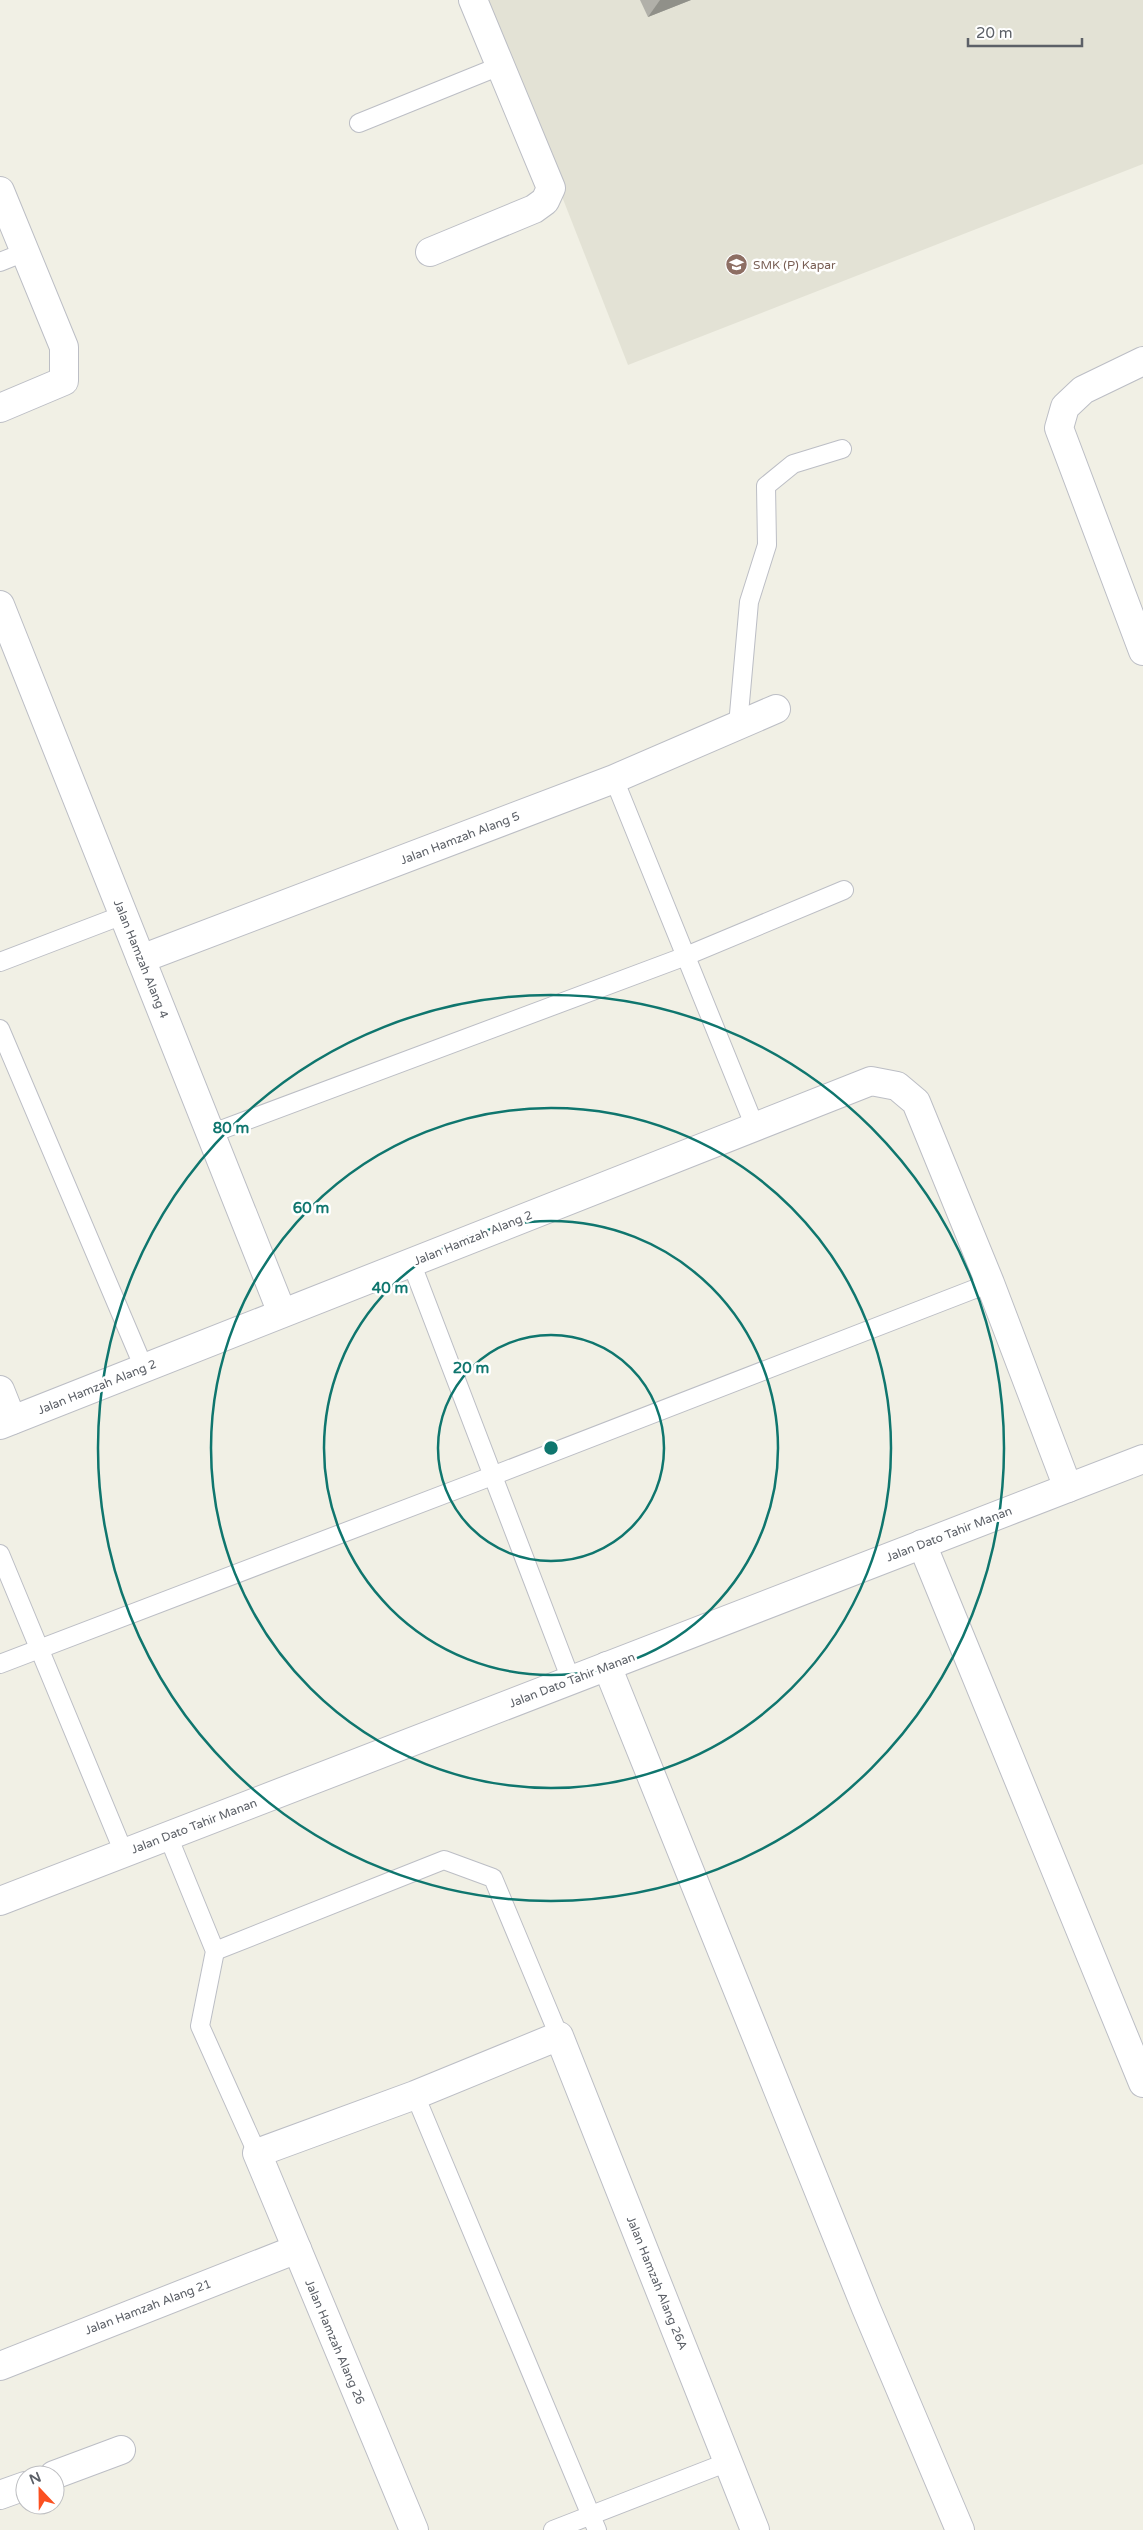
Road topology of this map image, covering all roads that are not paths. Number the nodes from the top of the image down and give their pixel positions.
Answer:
1 (473, 0) edge
2 (500, 66) junction
3 (359, 122) dead end
4 (0, 191) edge
5 (25, 252) junction
6 (430, 252) dead end
7 (0, 262) edge
8 (1143, 361) edge
9 (0, 408) edge
10 (842, 449) dead end
11 (0, 605) edge
12 (1143, 651) edge
13 (776, 709) dead end
14 (738, 725) junction
15 (614, 779) junction
16 (844, 890) dead end
17 (123, 915) junction
18 (686, 956) junction
19 (141, 959) junction
20 (0, 962) edge
21 (0, 1029) edge
22 (755, 1127) junction
23 (210, 1134) junction
24 (411, 1262) junction
25 (990, 1283) junction
26 (282, 1313) junction
27 (144, 1368) junction
28 (0, 1390) edge
29 (6, 1423) edge
30 (1143, 1459) edge
31 (492, 1476) junction
32 (1068, 1488) junction
33 (922, 1544) junction
34 (0, 1554) edge
35 (39, 1648) junction
36 (0, 1664) edge
37 (607, 1666) junction
38 (571, 1680) junction
39 (168, 1836) junction
40 (124, 1853) junction
41 (0, 1901) edge
42 (215, 1950) junction
43 (559, 2036) junction
44 (1143, 2083) edge
45 (415, 2096) junction
46 (256, 2153) junction
47 (297, 2249) junction
48 (0, 2366) edge
49 (121, 2450) dead end
50 (728, 2462) junction
51 (65, 2471) edge
52 (15, 2490) edge
53 (0, 2495) edge
54 (594, 2523) edge
55 (414, 2530) edge
56 (553, 2530) edge
57 (755, 2530) edge
58 (960, 2530) edge

1 - 2 street
2 - 3 lane
2 - 6 street
4 - 5 street
5 - 7 lane
5 - 9 street
8 - 12 street
10 - 14 lane
11 - 17 street, Jalan Hamzah Alang 4
13 - 14 street, Jalan Hamzah Alang 5
14 - 15 street, Jalan Hamzah Alang 5
15 - 18 lane
15 - 19 street, Jalan Hamzah Alang 5
16 - 18 lane
17 - 19 street, Jalan Hamzah Alang 4
17 - 20 lane
18 - 22 lane
18 - 23 lane
19 - 23 street, Jalan Hamzah Alang 4
21 - 27 lane
22 - 24 street, Jalan Hamzah Alang 2
22 - 25 street, Jalan Hamzah Alang 2
23 - 26 street, Jalan Hamzah Alang 4
24 - 26 street, Jalan Hamzah Alang 2
24 - 31 lane
25 - 31 lane
25 - 32 street
26 - 27 street, Jalan Hamzah Alang 2
27 - 29 street, Jalan Hamzah Alang 2
28 - 29 street
30 - 32 street, Jalan Dato Tahir Manan
31 - 35 lane
31 - 38 lane
32 - 33 street, Jalan Dato Tahir Manan
33 - 37 street, Jalan Dato Tahir Manan
33 - 44 street
34 - 35 lane
35 - 36 lane
35 - 40 lane
37 - 38 street, Jalan Dato Tahir Manan
37 - 58 street
38 - 39 street, Jalan Dato Tahir Manan
39 - 40 street, Jalan Dato Tahir Manan
39 - 42 lane
40 - 41 street, Jalan Dato Tahir Manan
42 - 43 lane
42 - 46 lane
43 - 45 street
43 - 50 street, Jalan Hamzah Alang 26A
45 - 46 street
45 - 54 lane
46 - 47 street, Jalan Hamzah Alang 26
47 - 48 street, Jalan Hamzah Alang 21
47 - 55 street, Jalan Hamzah Alang 26
49 - 51 street
50 - 54 lane
50 - 57 street, Jalan Hamzah Alang 26A
52 - 53 street
54 - 56 lane

